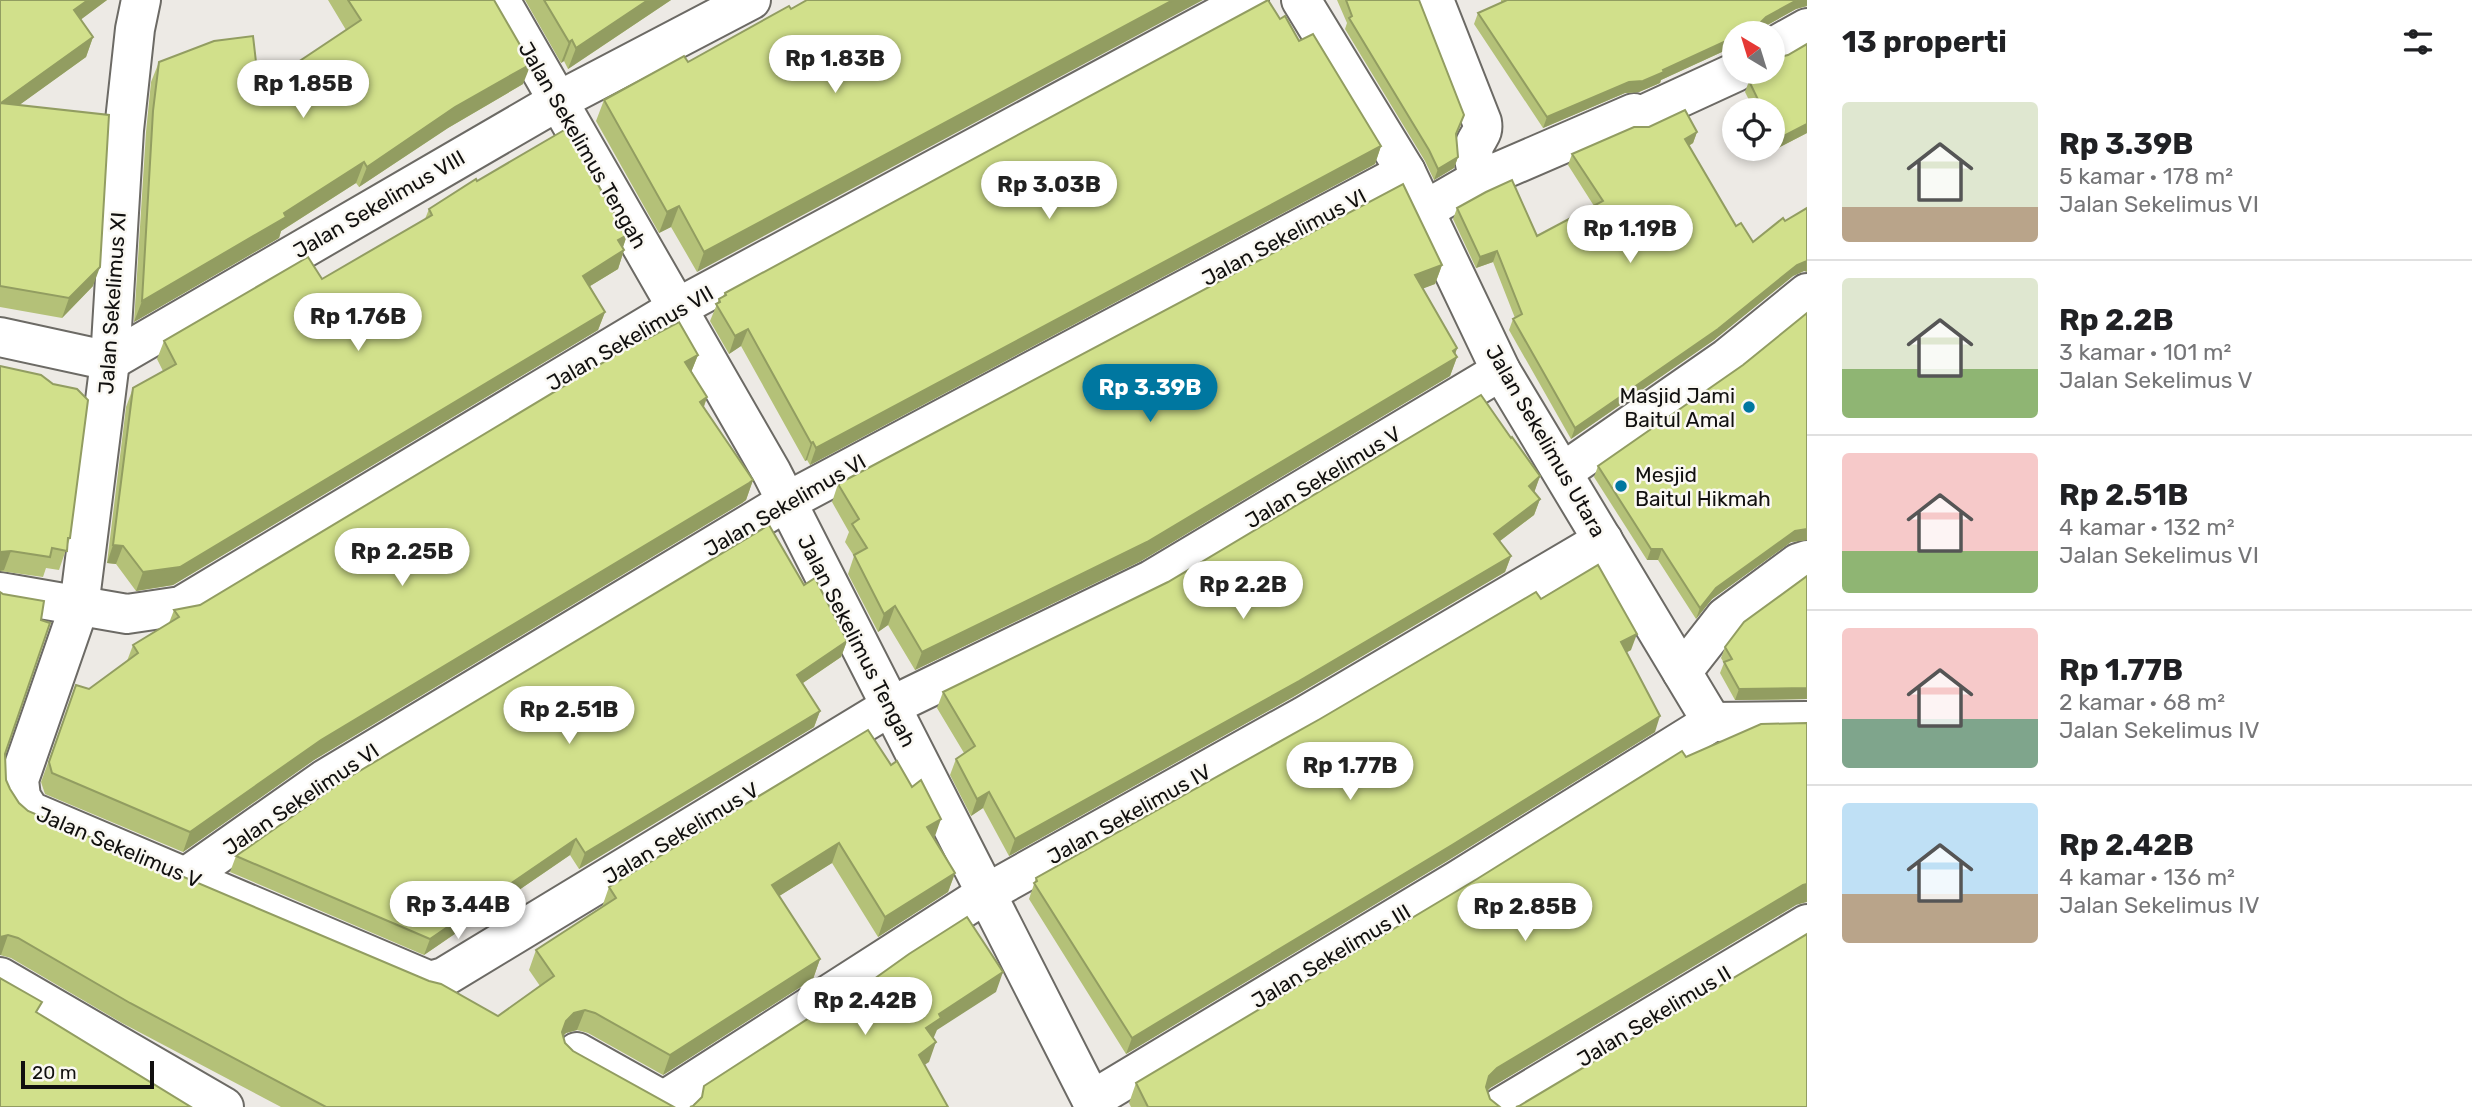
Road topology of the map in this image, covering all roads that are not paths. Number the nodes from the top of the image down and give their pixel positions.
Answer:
1 (141, 0) edge
2 (500, 0) edge
3 (751, 0) edge
4 (1249, 0) edge
5 (1301, 0) edge
6 (1434, 0) edge
7 (1807, 28) edge
8 (1785, 40) edge
9 (1722, 78) edge
10 (558, 100) junction
11 (1406, 172) junction
12 (1472, 183) junction
13 (1424, 211) junction
14 (1807, 293) edge
15 (677, 309) junction
16 (0, 337) edge
17 (110, 361) junction
18 (1501, 371) junction
19 (1563, 472) junction
20 (786, 502) junction
21 (1603, 540) junction
22 (1807, 560) edge
23 (0, 592) edge
24 (79, 607) junction
25 (1682, 672) junction
26 (891, 706) junction
27 (1807, 721) edge
28 (1712, 722) junction
29 (187, 876) junction
30 (987, 893) junction
31 (1807, 924) edge
32 (0, 977) edge
33 (577, 1052) edge
34 (1094, 1103) edge
35 (669, 1104) edge
36 (224, 1107) edge
37 (1501, 1107) edge

1 - 17 street, Jalan Sekelimus XI
2 - 10 street, Jalan Sekelimus Tengah
3 - 10 street, Jalan Sekelimus VIII
4 - 15 street, Jalan Sekelimus VII
5 - 11 street, Jalan Sekelimus Utara
6 - 12 street
7 - 8 street
9 - 12 street
10 - 15 street, Jalan Sekelimus Tengah
10 - 17 street, Jalan Sekelimus VIII
11 - 13 street, Jalan Sekelimus Utara
11 - 20 street, Jalan Sekelimus VI
12 - 13 street
13 - 18 street, Jalan Sekelimus Utara
14 - 19 street
15 - 20 street, Jalan Sekelimus Tengah
15 - 24 street, Jalan Sekelimus VII
16 - 17 street
17 - 24 street, Jalan Sekelimus XI
18 - 19 street, Jalan Sekelimus Utara
18 - 26 street, Jalan Sekelimus V
19 - 21 street, Jalan Sekelimus Utara
20 - 26 street, Jalan Sekelimus Tengah
20 - 29 street, Jalan Sekelimus VI
21 - 25 street, Jalan Sekelimus Utara
21 - 30 street, Jalan Sekelimus IV
22 - 25 street
23 - 24 street, Jalan Sekelimus VII
24 - 29 street, Jalan Sekelimus V
25 - 28 street, Jalan Sekelimus Utara
26 - 29 street, Jalan Sekelimus V
26 - 30 street, Jalan Sekelimus Tengah
27 - 28 street
28 - 34 street, Jalan Sekelimus III
30 - 34 street, Jalan Sekelimus Tengah
30 - 35 street, Jalan Sekelimus IV
31 - 37 street, Jalan Sekelimus II
32 - 36 street
33 - 35 street

